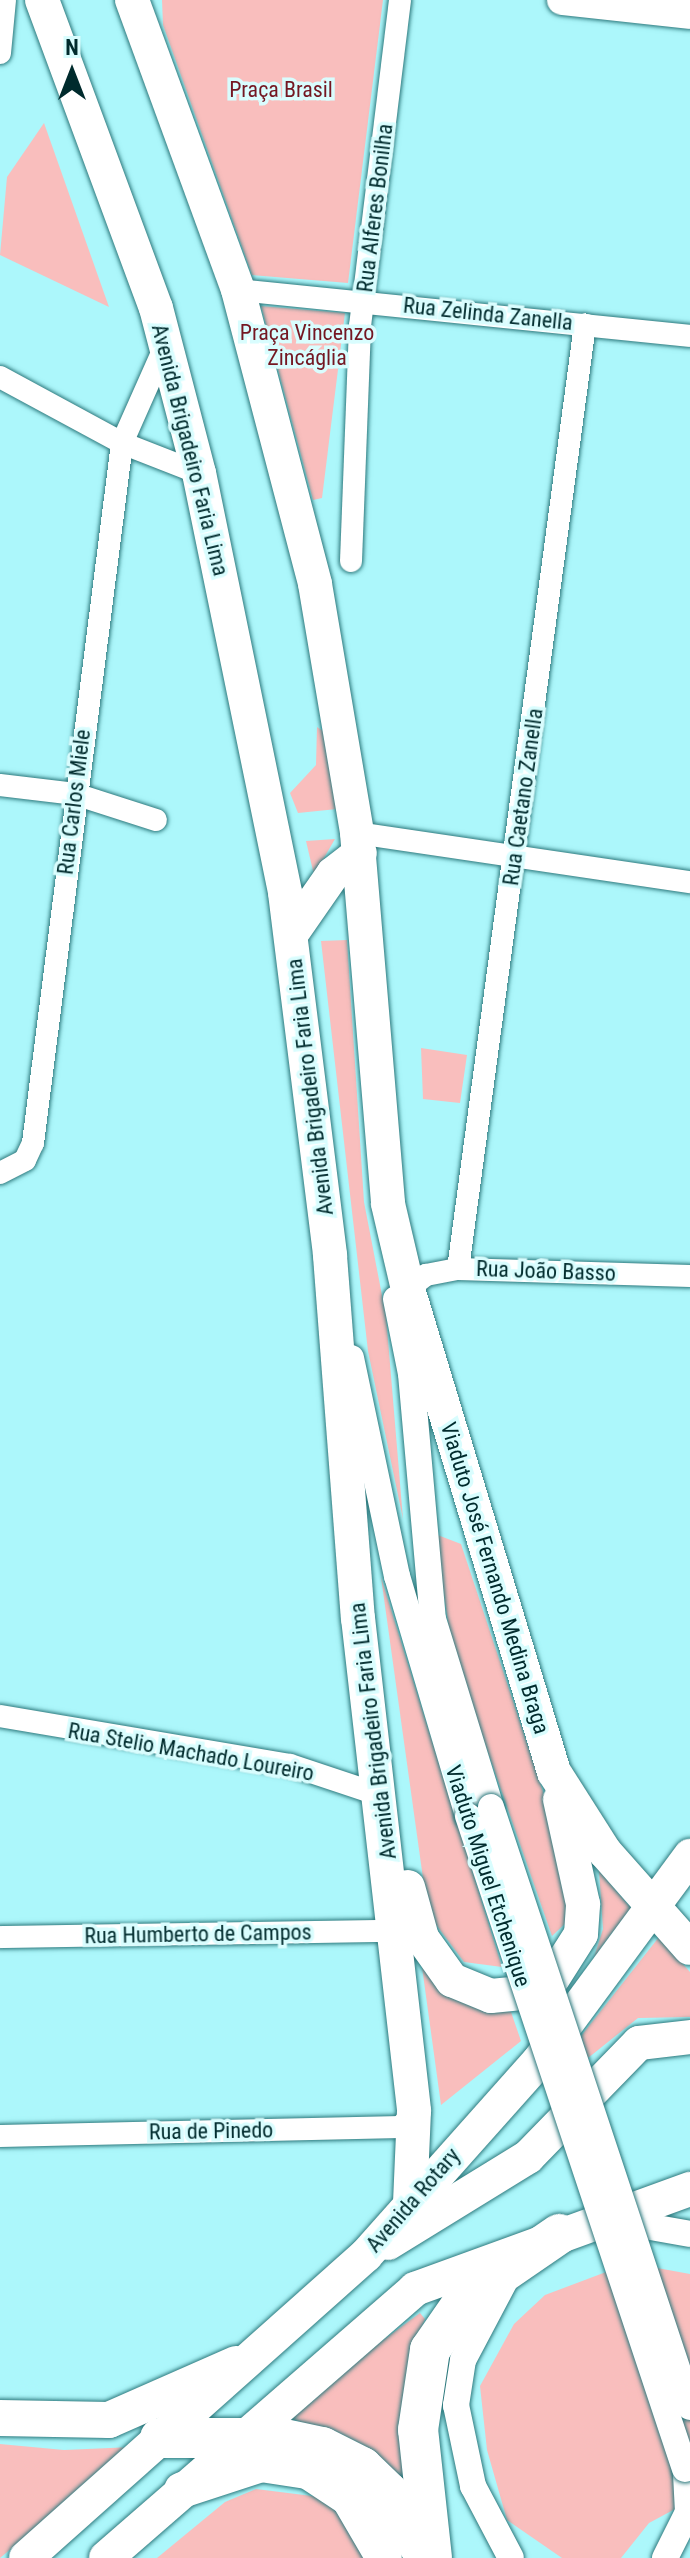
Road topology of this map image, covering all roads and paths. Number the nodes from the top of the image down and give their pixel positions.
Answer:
1 (5, 0) edge
2 (42, 0) edge
3 (132, 0) edge
4 (400, 0) edge
5 (562, 0) edge
6 (690, 14) edge
7 (0, 53) edge
8 (238, 290) junction
9 (364, 300) junction
10 (585, 325) junction
11 (690, 336) edge
12 (165, 346) junction
13 (0, 377) edge
14 (122, 443) junction
15 (199, 473) junction
16 (351, 561) dead end
17 (0, 785) edge
18 (75, 794) junction
19 (156, 820) dead end
20 (369, 842) junction
21 (516, 854) junction
22 (690, 882) edge
23 (292, 933) junction
24 (0, 1173) edge
25 (390, 1221) junction
26 (330, 1256) junction
27 (458, 1269) junction
28 (690, 1276) edge
29 (408, 1289) junction
30 (0, 1716) edge
31 (554, 1772) junction
32 (380, 1795) junction
33 (479, 1812) junction
34 (690, 1856) edge
35 (654, 1908) junction
36 (397, 1931) junction
37 (0, 1937) edge
38 (690, 1948) edge
39 (690, 2037) edge
40 (414, 2111) junction
41 (0, 2136) edge
42 (690, 2189) edge
43 (410, 2203) junction
44 (603, 2219) junction
45 (559, 2234) junction
46 (690, 2234) edge
47 (366, 2255) junction
48 (520, 2256) junction
49 (236, 2364) junction
50 (690, 2407) edge
51 (0, 2418) edge
52 (160, 2438) junction
53 (235, 2439) junction
54 (687, 2476) edge
55 (182, 2490) junction
56 (26, 2558) edge
57 (106, 2558) edge
58 (384, 2558) edge
59 (426, 2558) edge
60 (432, 2558) edge
61 (511, 2558) edge
62 (665, 2558) edge

1 - 7 street
2 - 12 main road, Avenida Brigadeiro Faria Lima
3 - 8 main road
4 - 9 street, Rua Alferes Bonilha
5 - 6 main road
8 - 9 street, Rua Zelinda Zanella
8 - 20 main road
9 - 10 street, Rua Zelinda Zanella
9 - 16 street, Rua Alferes Bonilha
10 - 11 street, Rua Zelinda Zanella
10 - 21 street, Rua Caetano Zanella
12 - 14 street, Rua Carlos Miele
12 - 15 main road, Avenida Brigadeiro Faria Lima
13 - 14 street
14 - 15 street
14 - 18 street, Rua Carlos Miele
15 - 23 main road, Avenida Brigadeiro Faria Lima
17 - 18 street
18 - 19 street
18 - 24 street, Rua Carlos Miele
20 - 21 street
20 - 23 main road
20 - 25 main road
21 - 22 street
21 - 27 street, Rua Caetano Zanella
23 - 26 main road, Avenida Brigadeiro Faria Lima
25 - 29 main road, Viaduto José Fernando Medina Braga
25 - 33 street, Viaduto Miguel Etchenique
26 - 32 main road, Avenida Brigadeiro Faria Lima
26 - 33 street, Viaduto Miguel Etchenique
27 - 28 street, Rua João Basso
27 - 29 street, Rua João Basso
29 - 31 main road, Viaduto José Fernando Medina Braga
30 - 32 street, Rua Stelio Machado Loureiro
31 - 32 main road
31 - 35 main road, Viaduto José Fernando Medina Braga
32 - 36 main road, Avenida Brigadeiro Faria Lima
33 - 50 street, Viaduto Miguel Etchenique, bridge
33 - 54 street, Viaduto Miguel Etchenique, bridge
34 - 35 main road, Avenida Rotary
35 - 38 main road, Viaduto José Fernando Medina Braga
35 - 43 main road, Avenida Rotary
36 - 37 street, Rua Humberto de Campos
36 - 40 main road, Avenida Brigadeiro Faria Lima
39 - 47 main road
40 - 41 street, Rua de Pinedo
40 - 43 main road, Avenida Brigadeiro Faria Lima
42 - 44 main road
43 - 47 main road, Avenida Rotary
44 - 45 main road
44 - 46 street
45 - 48 highway
45 - 53 main road
47 - 49 main road, Avenida Rotary
48 - 60 highway
48 - 61 street
49 - 51 highway
49 - 52 main road, Avenida Rotary
52 - 53 highway
52 - 56 main road, Avenida Rotary
53 - 55 main road
53 - 59 highway
54 - 62 street, Viaduto Miguel Etchenique
55 - 57 main road
55 - 58 highway

